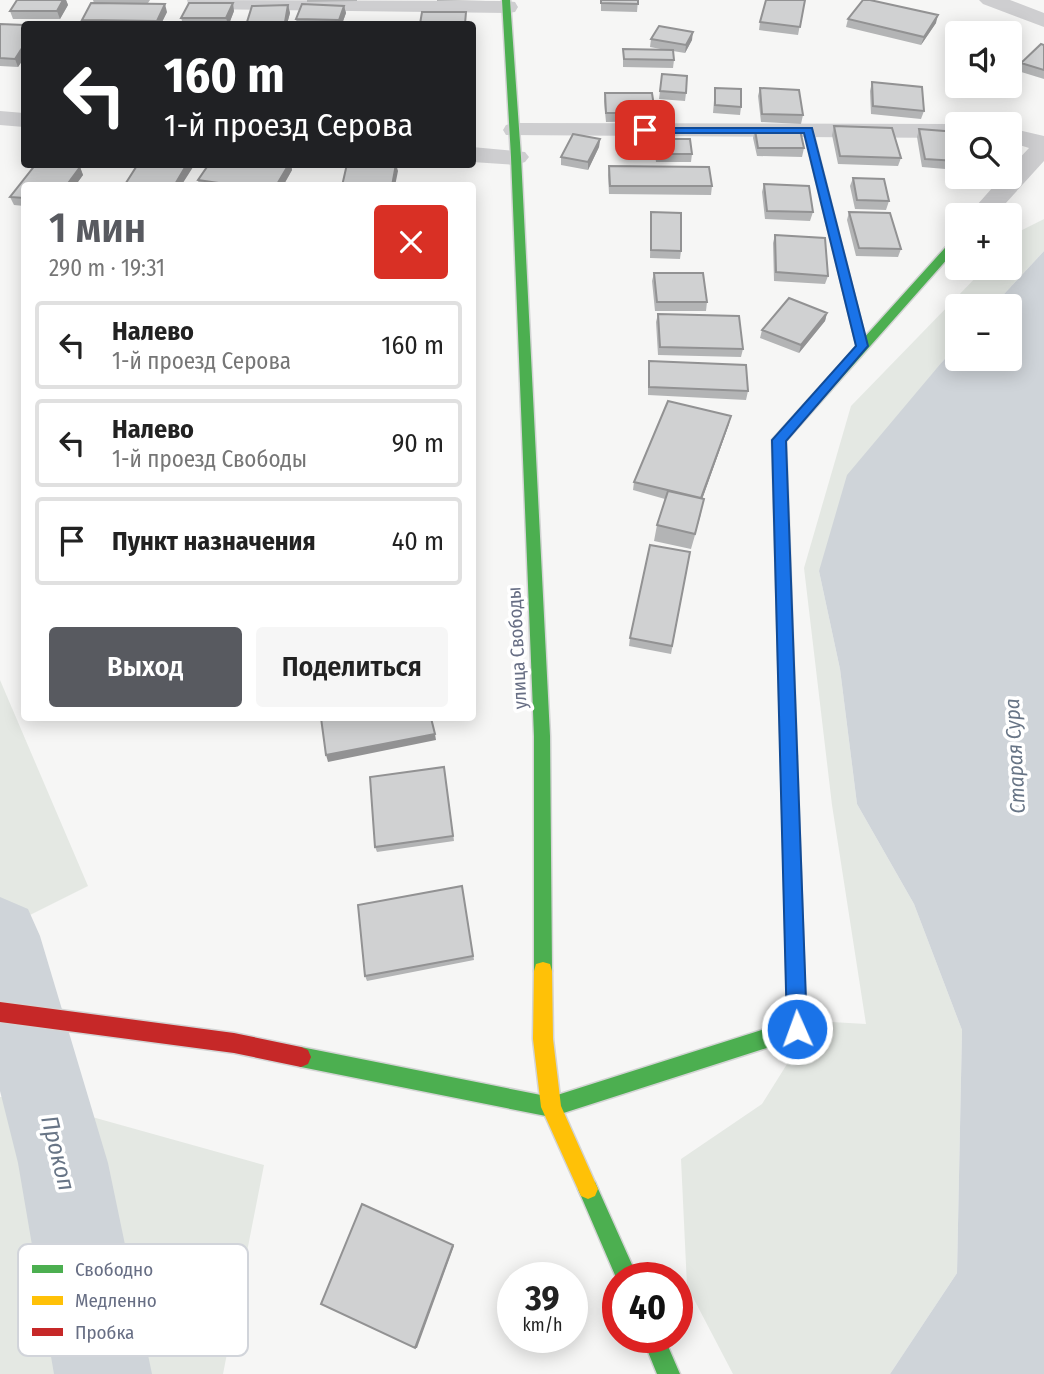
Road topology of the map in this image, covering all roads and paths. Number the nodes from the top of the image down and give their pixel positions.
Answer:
1 (198, 0) edge
2 (990, 0) edge
3 (506, 4) edge
4 (1044, 20) edge
5 (0, 118) edge
6 (21, 120) edge
7 (515, 130) junction
8 (808, 130) junction
9 (945, 131) edge
10 (1022, 139) edge
11 (1044, 145) edge
12 (476, 154) edge
13 (516, 157) junction
14 (992, 203) edge
15 (945, 254) edge
16 (862, 346) junction
17 (0, 1012) edge
18 (551, 1107) junction
19 (620, 1262) edge
20 (660, 1353) edge
21 (669, 1374) edge

1 - 3 street
2 - 4 street
3 - 7 main road, улица Свободы
5 - 6 street
7 - 8 street
7 - 13 main road, улица Свободы
8 - 9 street
8 - 16 lane
10 - 11 street
11 - 14 street
12 - 13 street
13 - 18 main road, улица Свободы
15 - 16 main road
16 - 18 main road
17 - 18 main road
18 - 19 main road, улица Свободы
20 - 21 main road

